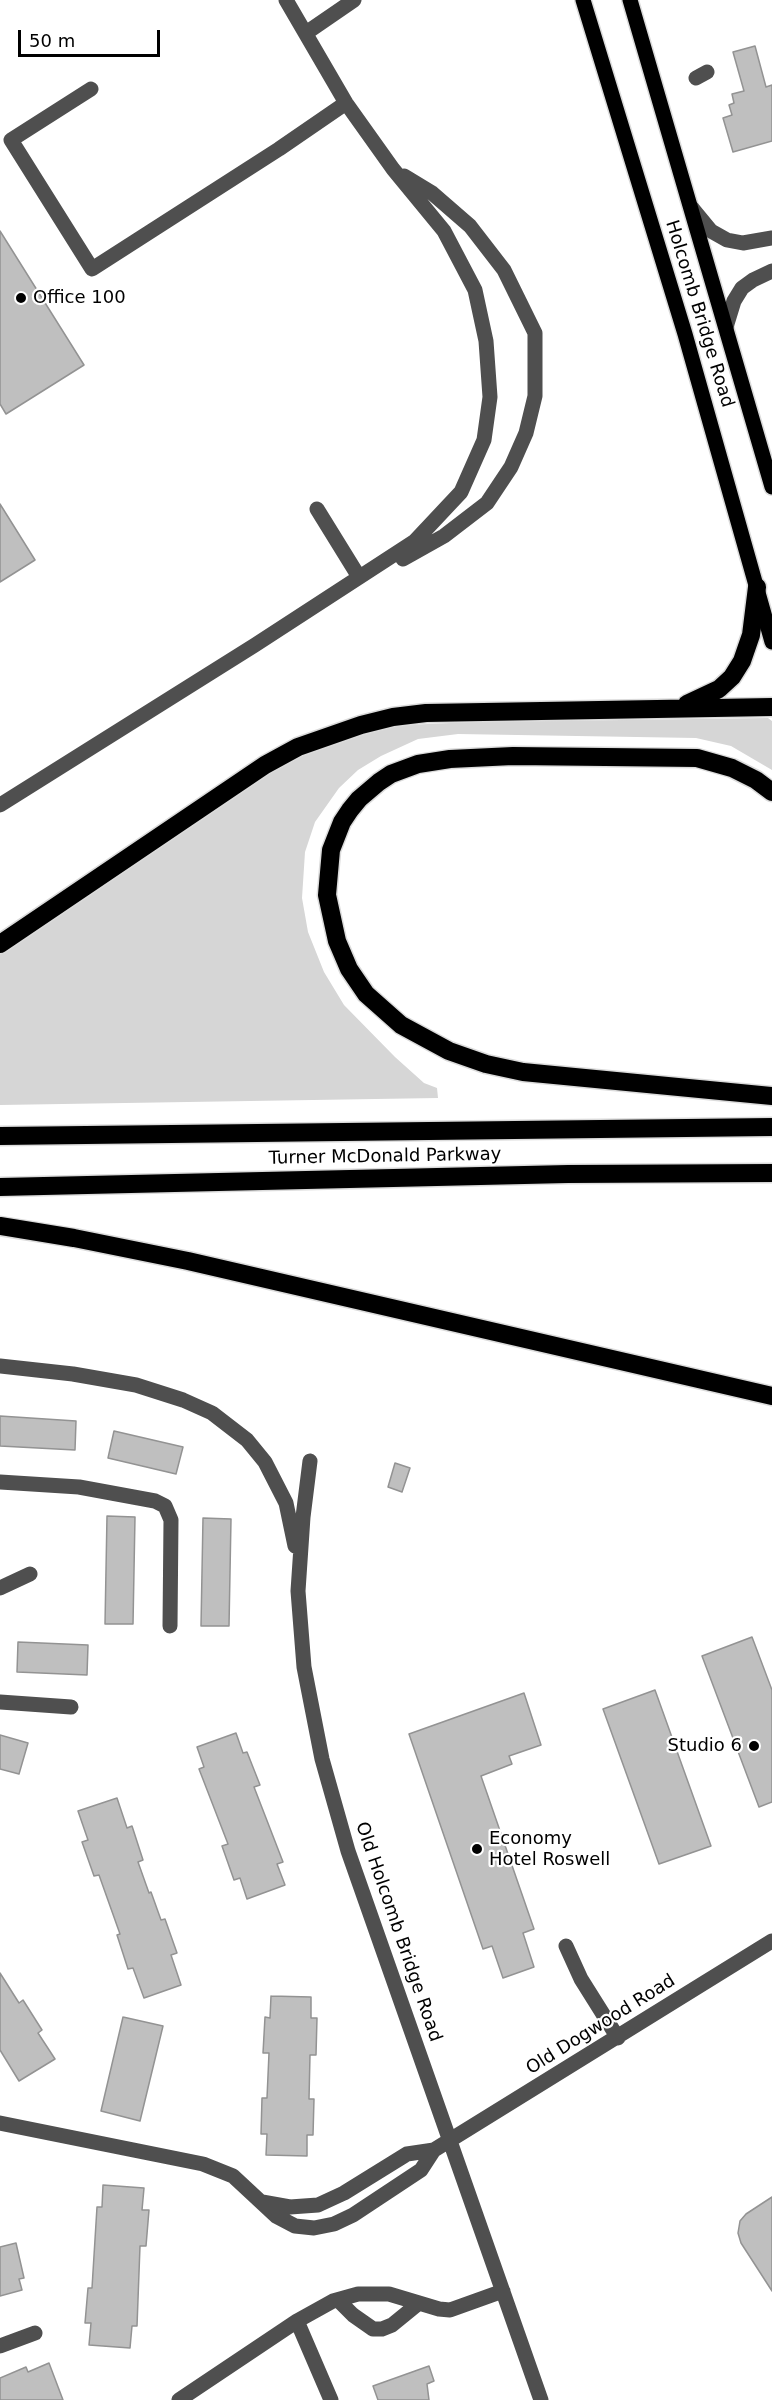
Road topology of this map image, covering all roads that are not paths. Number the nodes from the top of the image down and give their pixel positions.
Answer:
1 (286, 0) edge
2 (354, 0) edge
3 (583, 0) edge
4 (630, 0) edge
5 (306, 33) junction
6 (91, 89) dead end
7 (346, 103) junction
8 (393, 169) junction
9 (692, 208) junction
10 (772, 238) edge
11 (772, 271) edge
12 (726, 327) junction
13 (772, 487) edge
14 (317, 509) dead end
15 (359, 577) junction
16 (757, 587) junction
17 (772, 642) edge
18 (772, 707) edge
19 (662, 710) junction
20 (772, 792) edge
21 (0, 804) edge
22 (0, 944) edge
23 (772, 1096) edge
24 (772, 1127) edge
25 (0, 1136) edge
26 (772, 1173) edge
27 (0, 1187) edge
28 (0, 1226) edge
29 (0, 1366) edge
30 (772, 1395) edge
31 (310, 1461) dead end
32 (0, 1482) edge
33 (30, 1574) dead end
34 (0, 1588) edge
35 (298, 1591) junction
36 (170, 1626) dead end
37 (0, 1702) edge
38 (71, 1707) dead end
39 (772, 1941) edge
40 (566, 1946) dead end
41 (618, 2038) junction
42 (0, 2123) edge
43 (450, 2141) junction
44 (434, 2150) junction
45 (262, 2202) junction
46 (503, 2291) junction
47 (338, 2300) junction
48 (419, 2303) junction
49 (297, 2321) junction
50 (35, 2333) dead end
51 (0, 2346) edge
52 (179, 2400) edge
53 (331, 2400) edge
54 (541, 2400) edge

1 - 5 street
2 - 5 street
3 - 16 main road, Holcomb Bridge Road
4 - 9 main road, Holcomb Bridge Road
5 - 7 street
6 - 7 street
7 - 8 street
8 - 15 street
8 - 15 street
9 - 10 street
9 - 12 main road, Holcomb Bridge Road
11 - 12 street
12 - 13 main road, Holcomb Bridge Road
14 - 15 street
15 - 21 street
16 - 17 main road, Holcomb Bridge Road
16 - 19 highway
18 - 19 highway
19 - 22 highway
20 - 23 highway
24 - 25 highway, Turner McDonald Parkway
26 - 27 highway, Turner McDonald Parkway
28 - 30 highway
29 - 35 street
31 - 35 street, Old Holcomb Bridge Road
32 - 36 street
33 - 34 street
35 - 43 street, Old Holcomb Bridge Road
37 - 38 street
39 - 41 street, Old Dogwood Road
40 - 41 street
41 - 43 street, Old Dogwood Road
42 - 45 street
43 - 44 street, Old Dogwood Road
43 - 46 street, Old Holcomb Bridge Road
44 - 45 street
44 - 45 street
46 - 48 street
46 - 54 street, Old Holcomb Bridge Road
47 - 48 street
47 - 48 street
47 - 49 street
49 - 52 street
49 - 53 street
50 - 51 street

